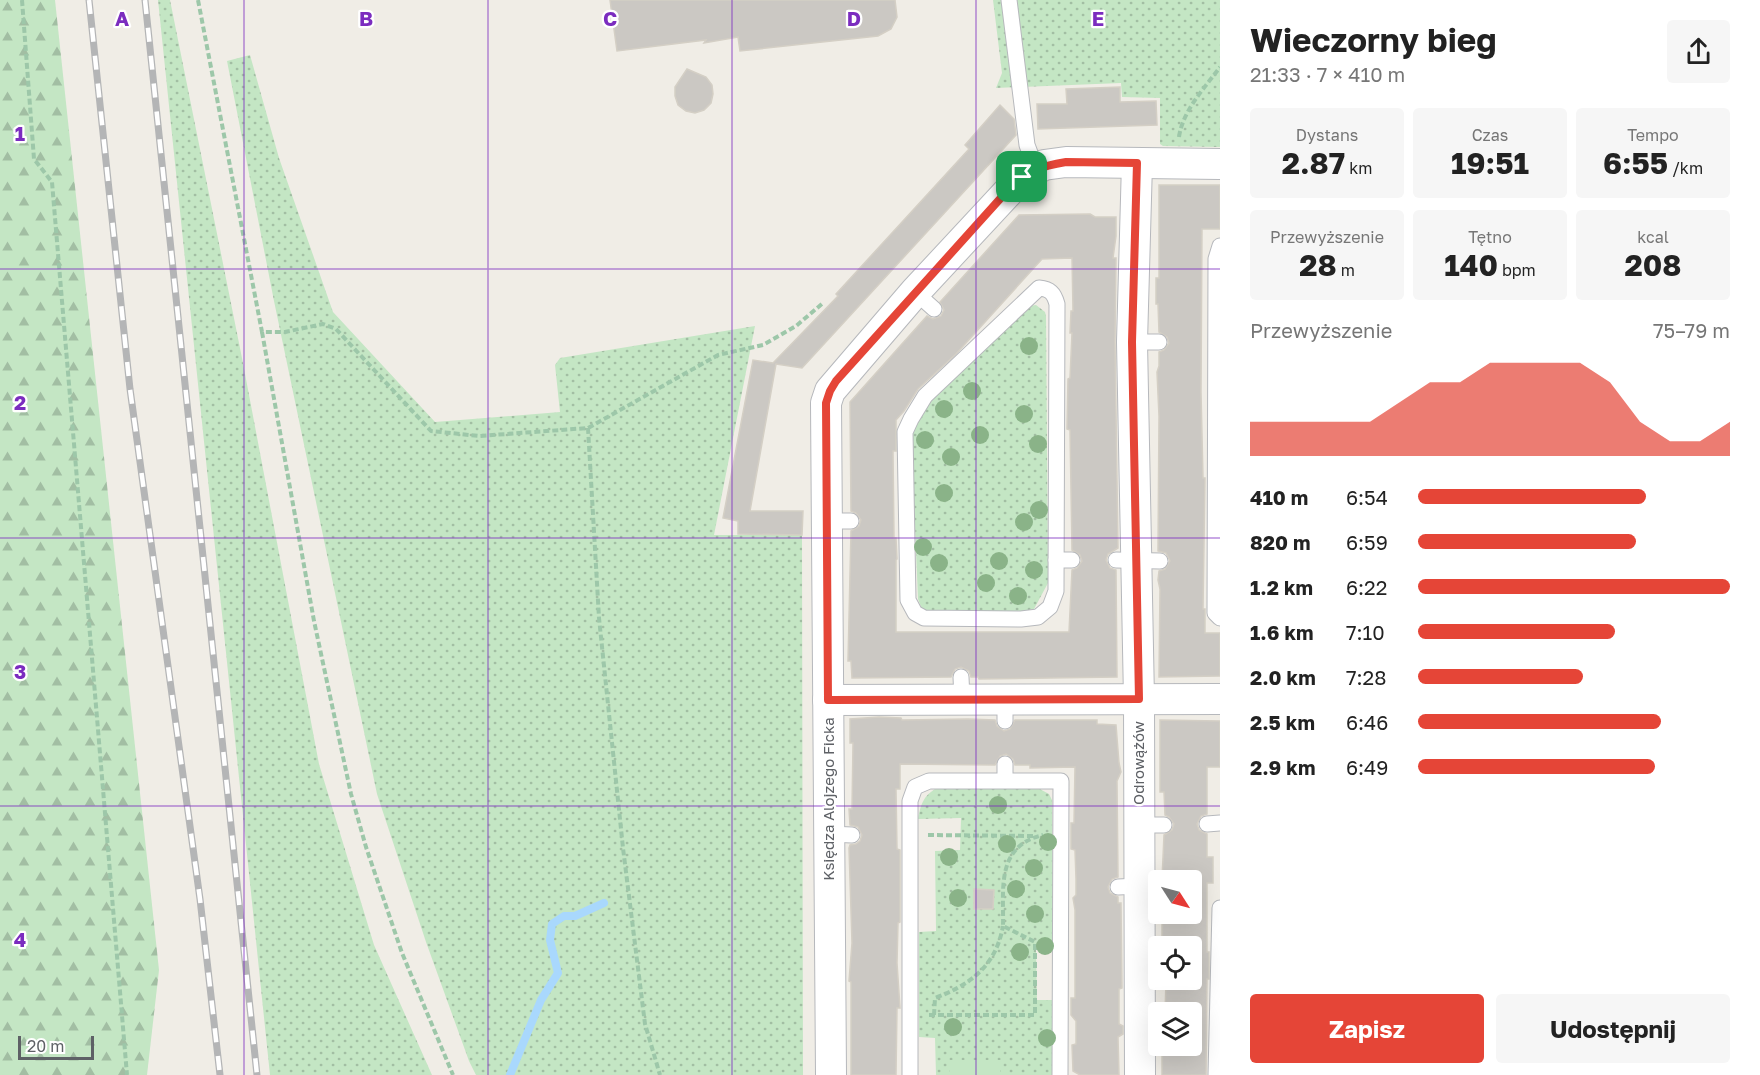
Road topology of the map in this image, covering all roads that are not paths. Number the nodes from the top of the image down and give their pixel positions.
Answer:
1 (1010, 0) edge
2 (1137, 163) junction
3 (1220, 164) edge
4 (1036, 169) junction
5 (1220, 246) edge
6 (1056, 560) junction
7 (1072, 560) dead end
8 (1220, 618) edge
9 (1139, 699) junction
10 (1220, 699) edge
11 (828, 700) junction
12 (1220, 908) edge
13 (831, 1075) edge
14 (910, 1075) edge
15 (1060, 1075) edge
16 (1140, 1075) edge
17 (1216, 1075) edge

1 - 4 lane
2 - 3 street, Księdza Alojzego Ficka
2 - 4 street, Księdza Alojzego Ficka
2 - 9 street, Odrowążów
4 - 11 street, Księdza Alojzego Ficka
5 - 8 lane
6 - 6 lane
6 - 7 lane
9 - 10 street
9 - 11 street
9 - 16 street, Odrowążów
11 - 13 street, Księdza Alojzego Ficka
12 - 17 lane
14 - 15 lane

